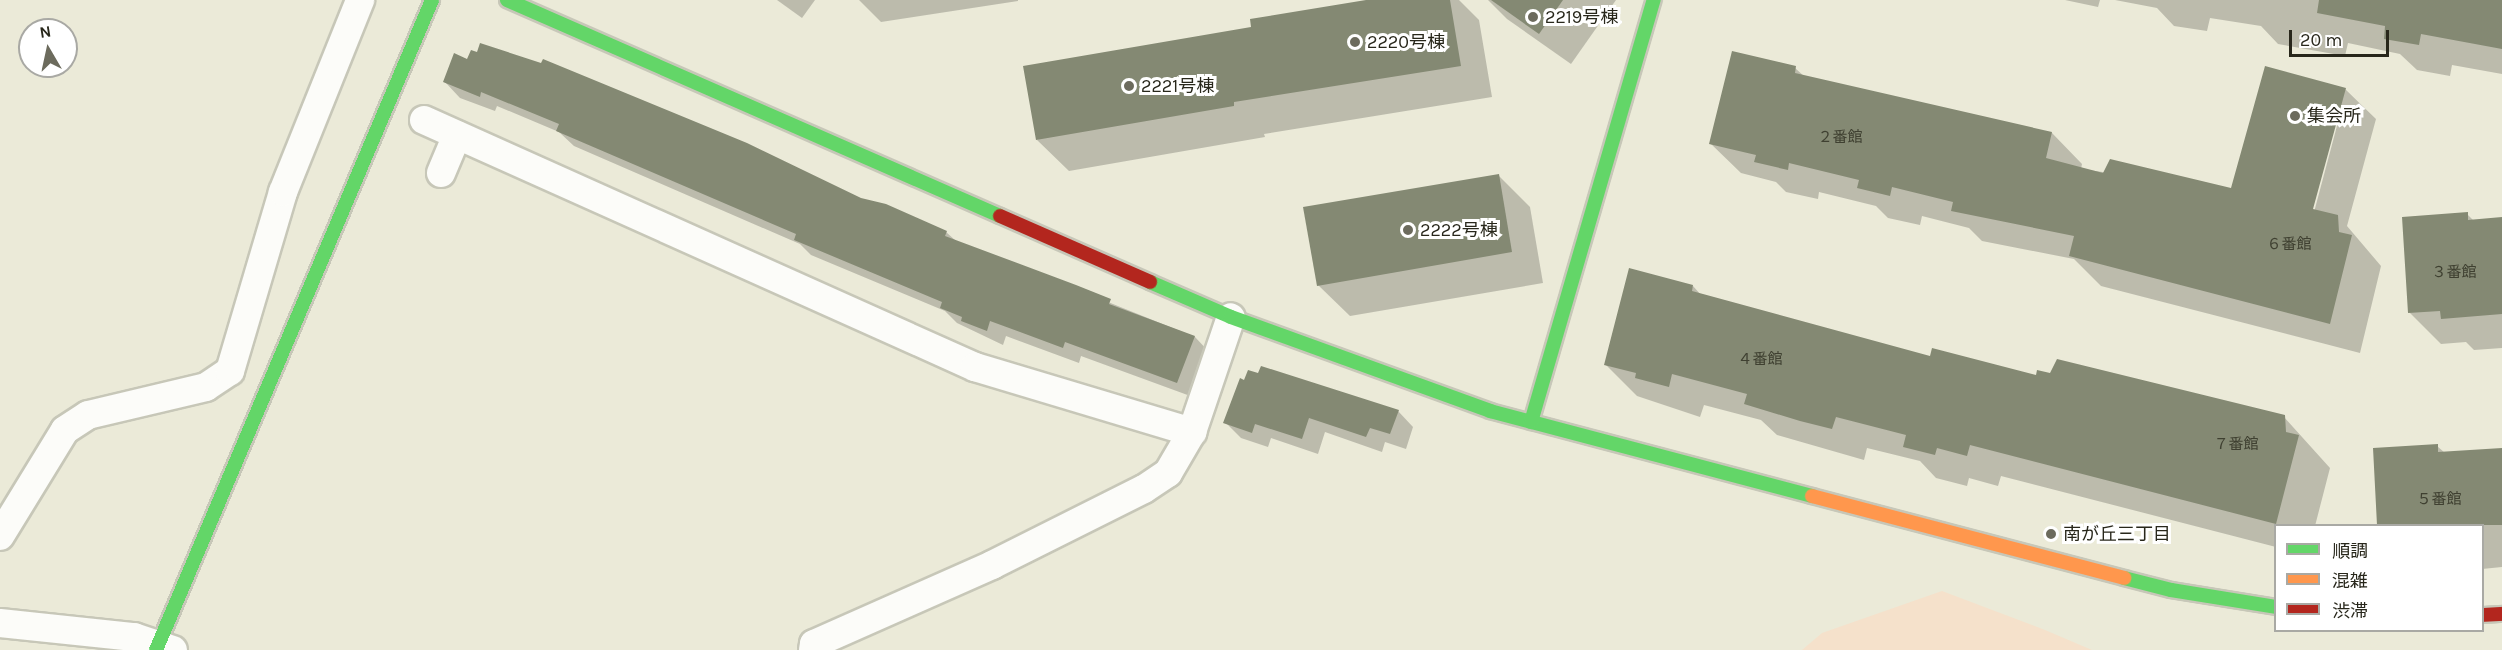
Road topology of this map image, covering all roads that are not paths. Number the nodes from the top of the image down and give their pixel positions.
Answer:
1 (360, 0) edge
2 (432, 0) edge
3 (507, 0) edge
4 (1654, 0) edge
5 (424, 120) dead end
6 (458, 135) junction
7 (441, 173) dead end
8 (1231, 317) junction
9 (230, 370) junction
10 (267, 385) junction
11 (1531, 422) junction
12 (1192, 432) junction
13 (0, 536) edge
14 (2274, 607) edge
15 (2502, 614) edge
16 (2484, 615) edge
17 (0, 623) edge
18 (162, 648) edge
19 (813, 650) edge

1 - 9 street
2 - 10 street
3 - 8 street
4 - 11 street
5 - 6 street
6 - 7 street
6 - 12 street
8 - 11 street
8 - 12 street
9 - 10 street
9 - 13 street
10 - 18 street
11 - 14 street
12 - 19 street
15 - 16 street
17 - 18 street

